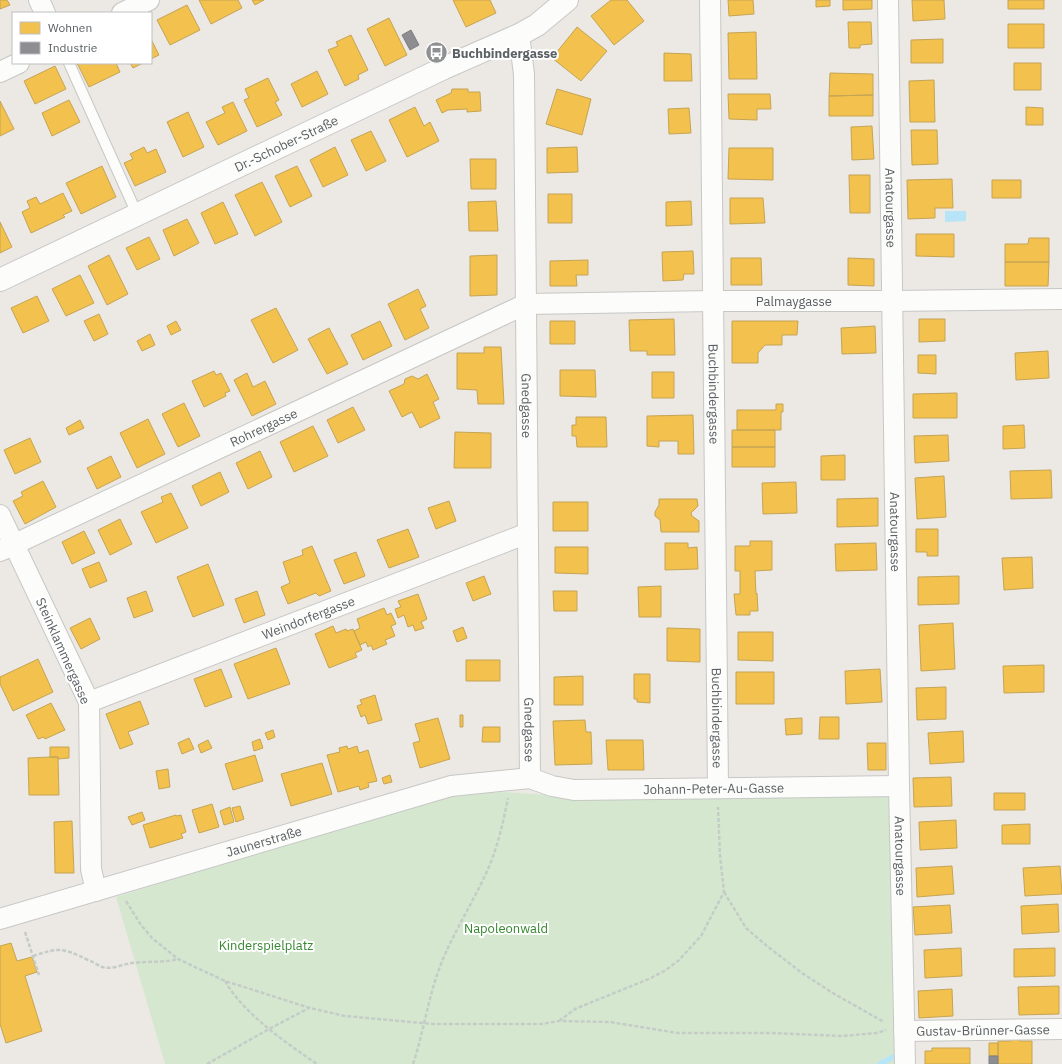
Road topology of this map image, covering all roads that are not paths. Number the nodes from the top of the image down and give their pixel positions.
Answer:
1 (39, 0) edge
2 (149, 0) edge
3 (567, 0) edge
4 (710, 0) edge
5 (888, 0) edge
6 (45, 12) edge
7 (124, 12) edge
8 (519, 35) junction
9 (17, 64) edge
10 (69, 64) edge
11 (0, 72) edge
12 (137, 214) junction
13 (0, 280) edge
14 (1062, 299) edge
15 (714, 301) junction
16 (892, 301) junction
17 (526, 304) junction
18 (0, 515) edge
19 (528, 533) junction
20 (7, 547) edge
21 (89, 702) junction
22 (530, 778) junction
23 (899, 786) junction
24 (718, 787) junction
25 (96, 891) junction
26 (0, 919) edge
27 (1062, 1029) edge
28 (898, 1030) junction
29 (905, 1064) edge

1 - 6 street
2 - 7 street
3 - 8 street, Dr.-Schober-Straße
4 - 15 street, Buchbindergasse
5 - 16 street, Anatourgasse
8 - 12 street, Dr.-Schober-Straße
8 - 17 street, Gnedgasse
9 - 11 street
10 - 12 lane
12 - 13 street, Dr.-Schober-Straße
14 - 16 street, Palmaygasse
15 - 16 street, Palmaygasse
15 - 17 street, Palmaygasse
15 - 24 street, Buchbindergasse
16 - 23 street, Anatourgasse
17 - 19 street, Gnedgasse
17 - 20 street, Rohrergasse
18 - 20 street, Steinklammergasse
19 - 21 street, Weindorfergasse
19 - 22 street, Gnedgasse
20 - 21 street, Steinklammergasse
21 - 25 street, Steinklammergasse
22 - 24 street, Johann-Peter-Au-Gasse
22 - 25 street, Jaunerstraße
23 - 24 street, Johann-Peter-Au-Gasse
23 - 28 street, Anatourgasse
25 - 26 street, Jaunerstraße
27 - 28 street, Gustav-Brünner-Gasse
28 - 29 street, Anatourgasse

